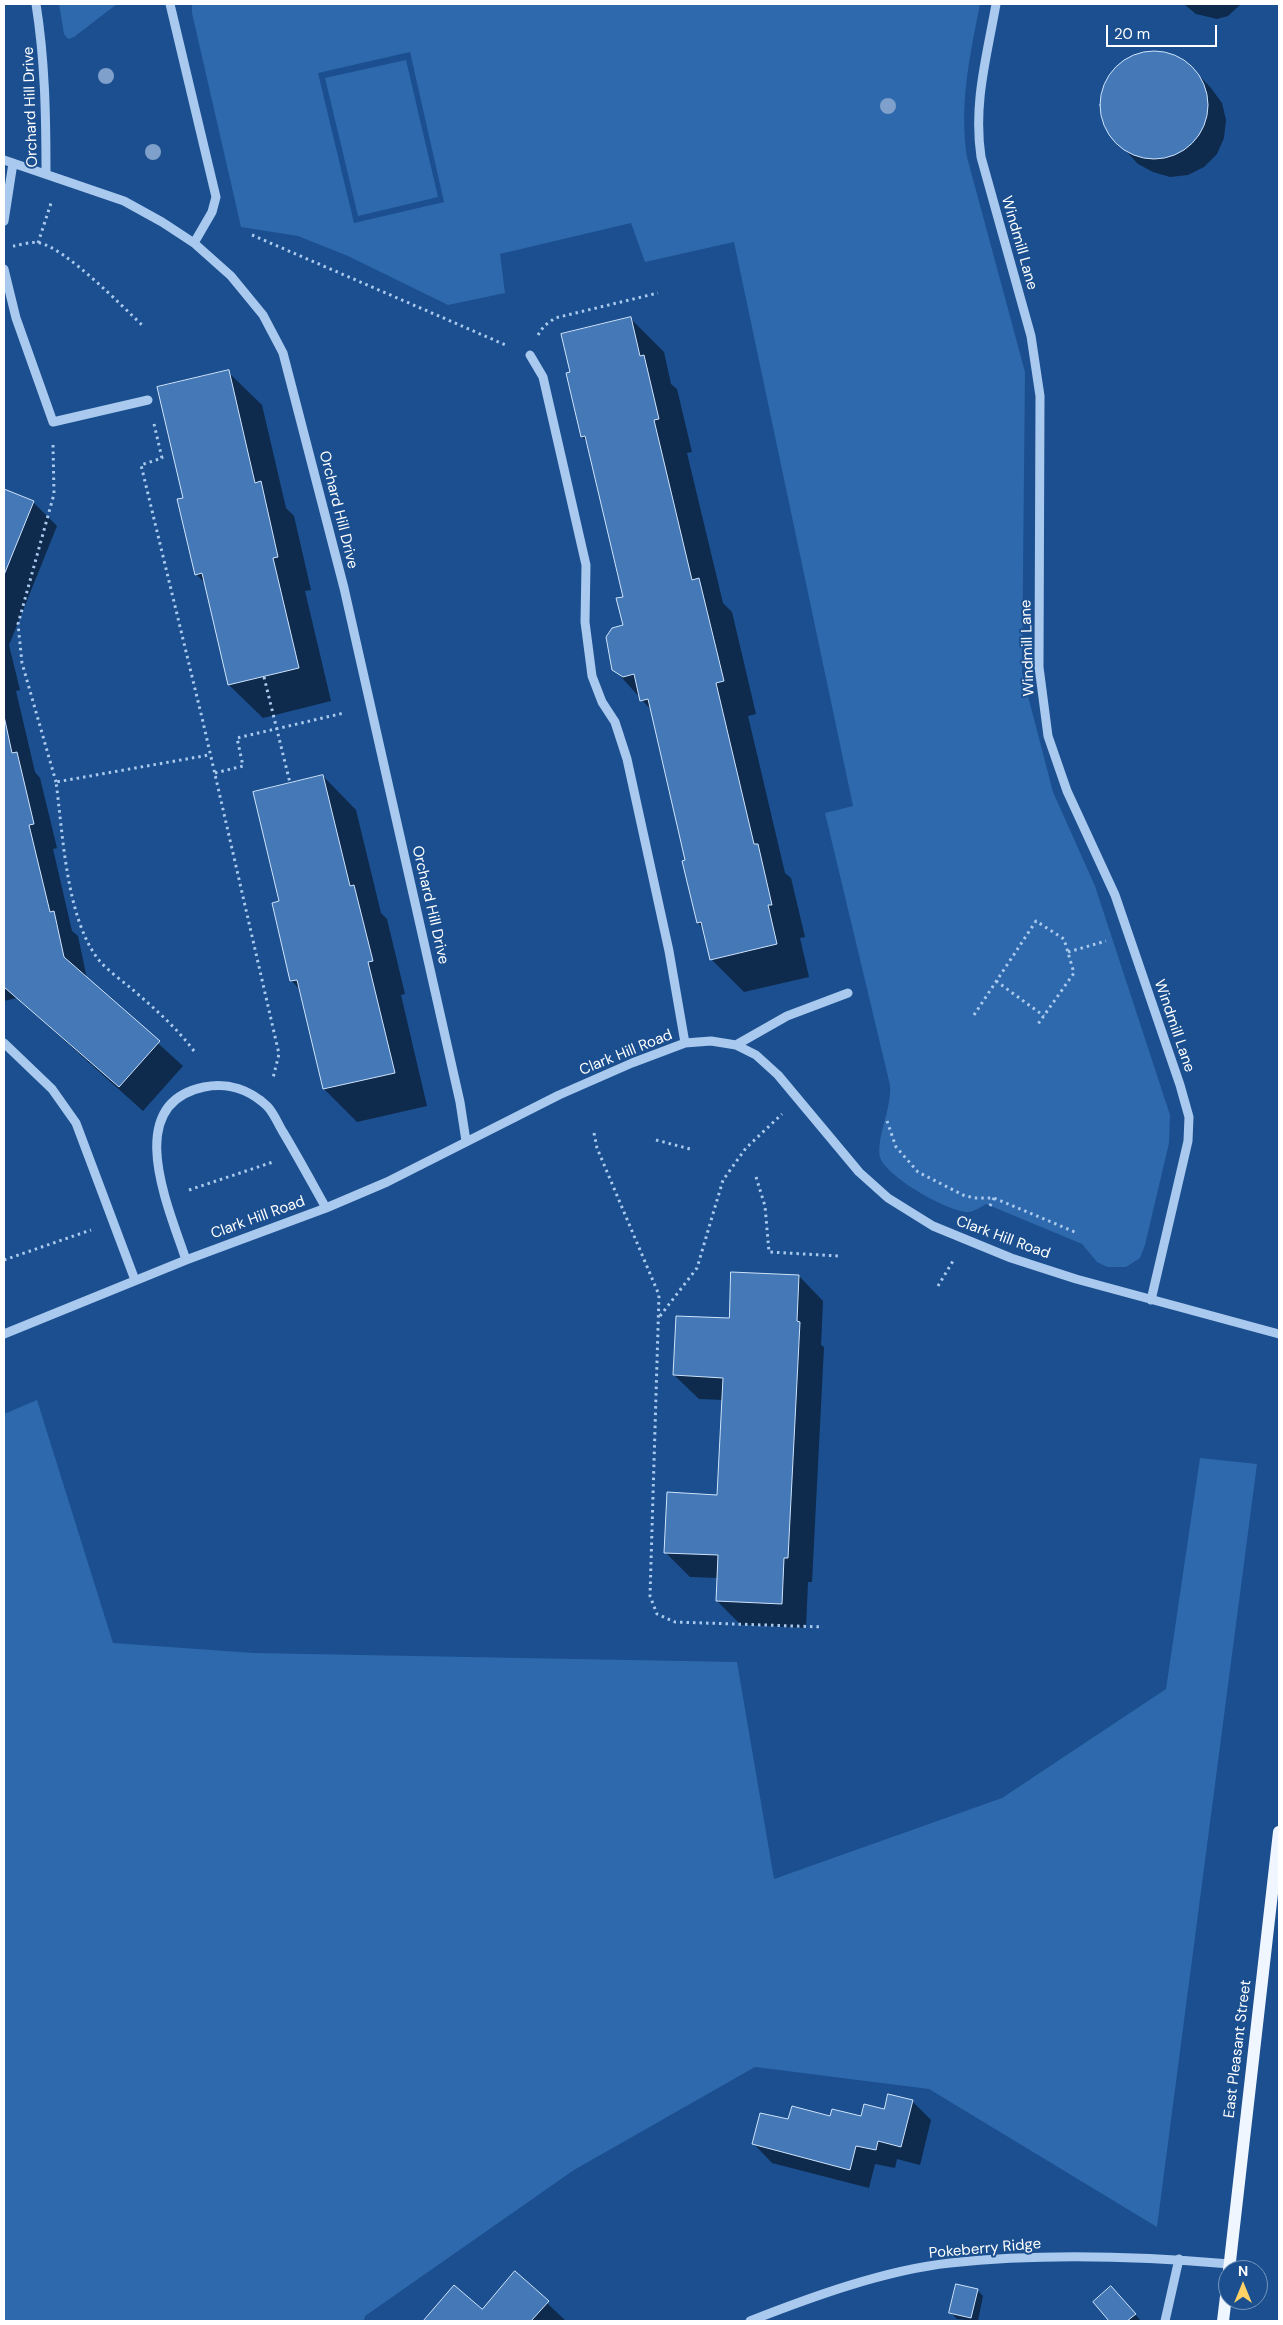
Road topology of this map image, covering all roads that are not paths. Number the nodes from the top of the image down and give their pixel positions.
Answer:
1 (36, 4) edge
2 (170, 4) edge
3 (996, 4) edge
4 (4, 160) edge
5 (13, 163) junction
6 (46, 173) junction
7 (4, 221) edge
8 (194, 243) junction
9 (4, 269) edge
10 (530, 356) road end
11 (148, 400) road end
12 (848, 993) dead end
13 (4, 1043) edge
14 (685, 1043) junction
15 (736, 1045) junction
16 (466, 1141) junction
17 (326, 1208) junction
18 (186, 1260) junction
19 (135, 1280) junction
20 (1151, 1300) junction
21 (4, 1334) edge
22 (1279, 1334) edge
23 (1279, 1832) edge
24 (1179, 2260) junction
25 (1231, 2260) edge
26 (1218, 2265) edge
27 (750, 2321) edge
28 (1165, 2321) edge

1 - 6 street, Orchard Hill Drive
2 - 8 street
3 - 20 street, Windmill Lane
4 - 5 street
5 - 6 street
5 - 7 street
6 - 8 street, Orchard Hill Drive
8 - 16 street, Orchard Hill Drive
9 - 11 street
10 - 14 street
12 - 15 street
13 - 19 street
14 - 15 street, Clark Hill Road
14 - 16 street, Clark Hill Road
15 - 20 street, Clark Hill Road
16 - 17 street, Clark Hill Road
17 - 18 street, Clark Hill Road
17 - 18 street
18 - 19 street, Clark Hill Road
19 - 21 street, Clark Hill Road
20 - 22 street, Clark Hill Road
23 - 25 main road, East Pleasant Street
24 - 26 street, Pokeberry Ridge
24 - 27 street, Pokeberry Ridge
24 - 28 street

